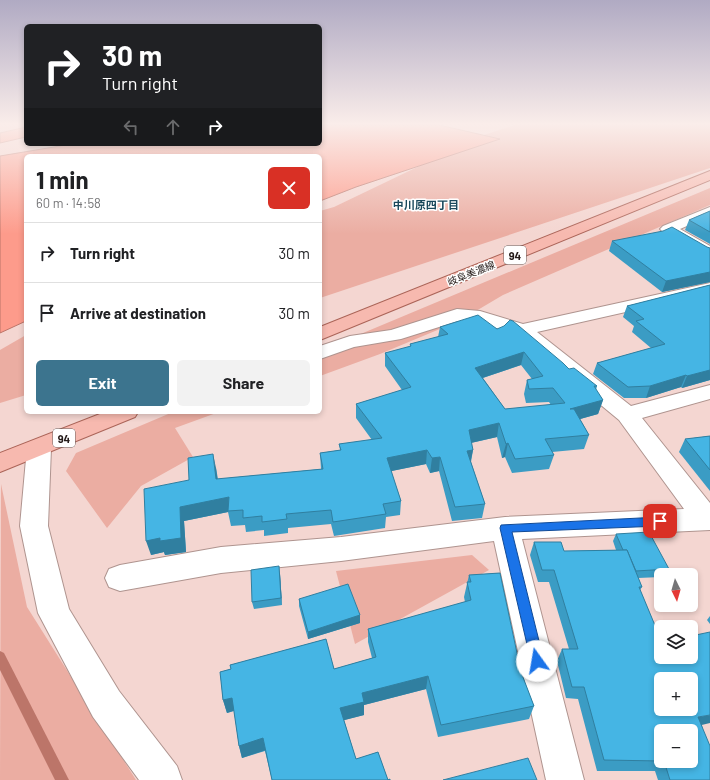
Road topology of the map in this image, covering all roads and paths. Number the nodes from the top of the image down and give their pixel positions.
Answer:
1 (710, 175) edge
2 (710, 211) edge
3 (710, 253) edge
4 (710, 288) edge
5 (522, 330) junction
6 (322, 333) edge
7 (322, 352) edge
8 (710, 392) edge
9 (123, 414) edge
10 (627, 415) junction
11 (38, 448) junction
12 (0, 463) edge
13 (708, 519) edge
14 (505, 528) junction
15 (120, 578) dead end
16 (163, 780) edge
17 (565, 780) edge

1 - 6 main road, 岐阜美濃線 / 94
2 - 3 street
4 - 5 street
5 - 7 street
5 - 10 street
8 - 10 street
9 - 11 main road, 94
10 - 13 street
11 - 12 main road, 94
11 - 16 street
13 - 14 street
14 - 15 street
14 - 17 street

